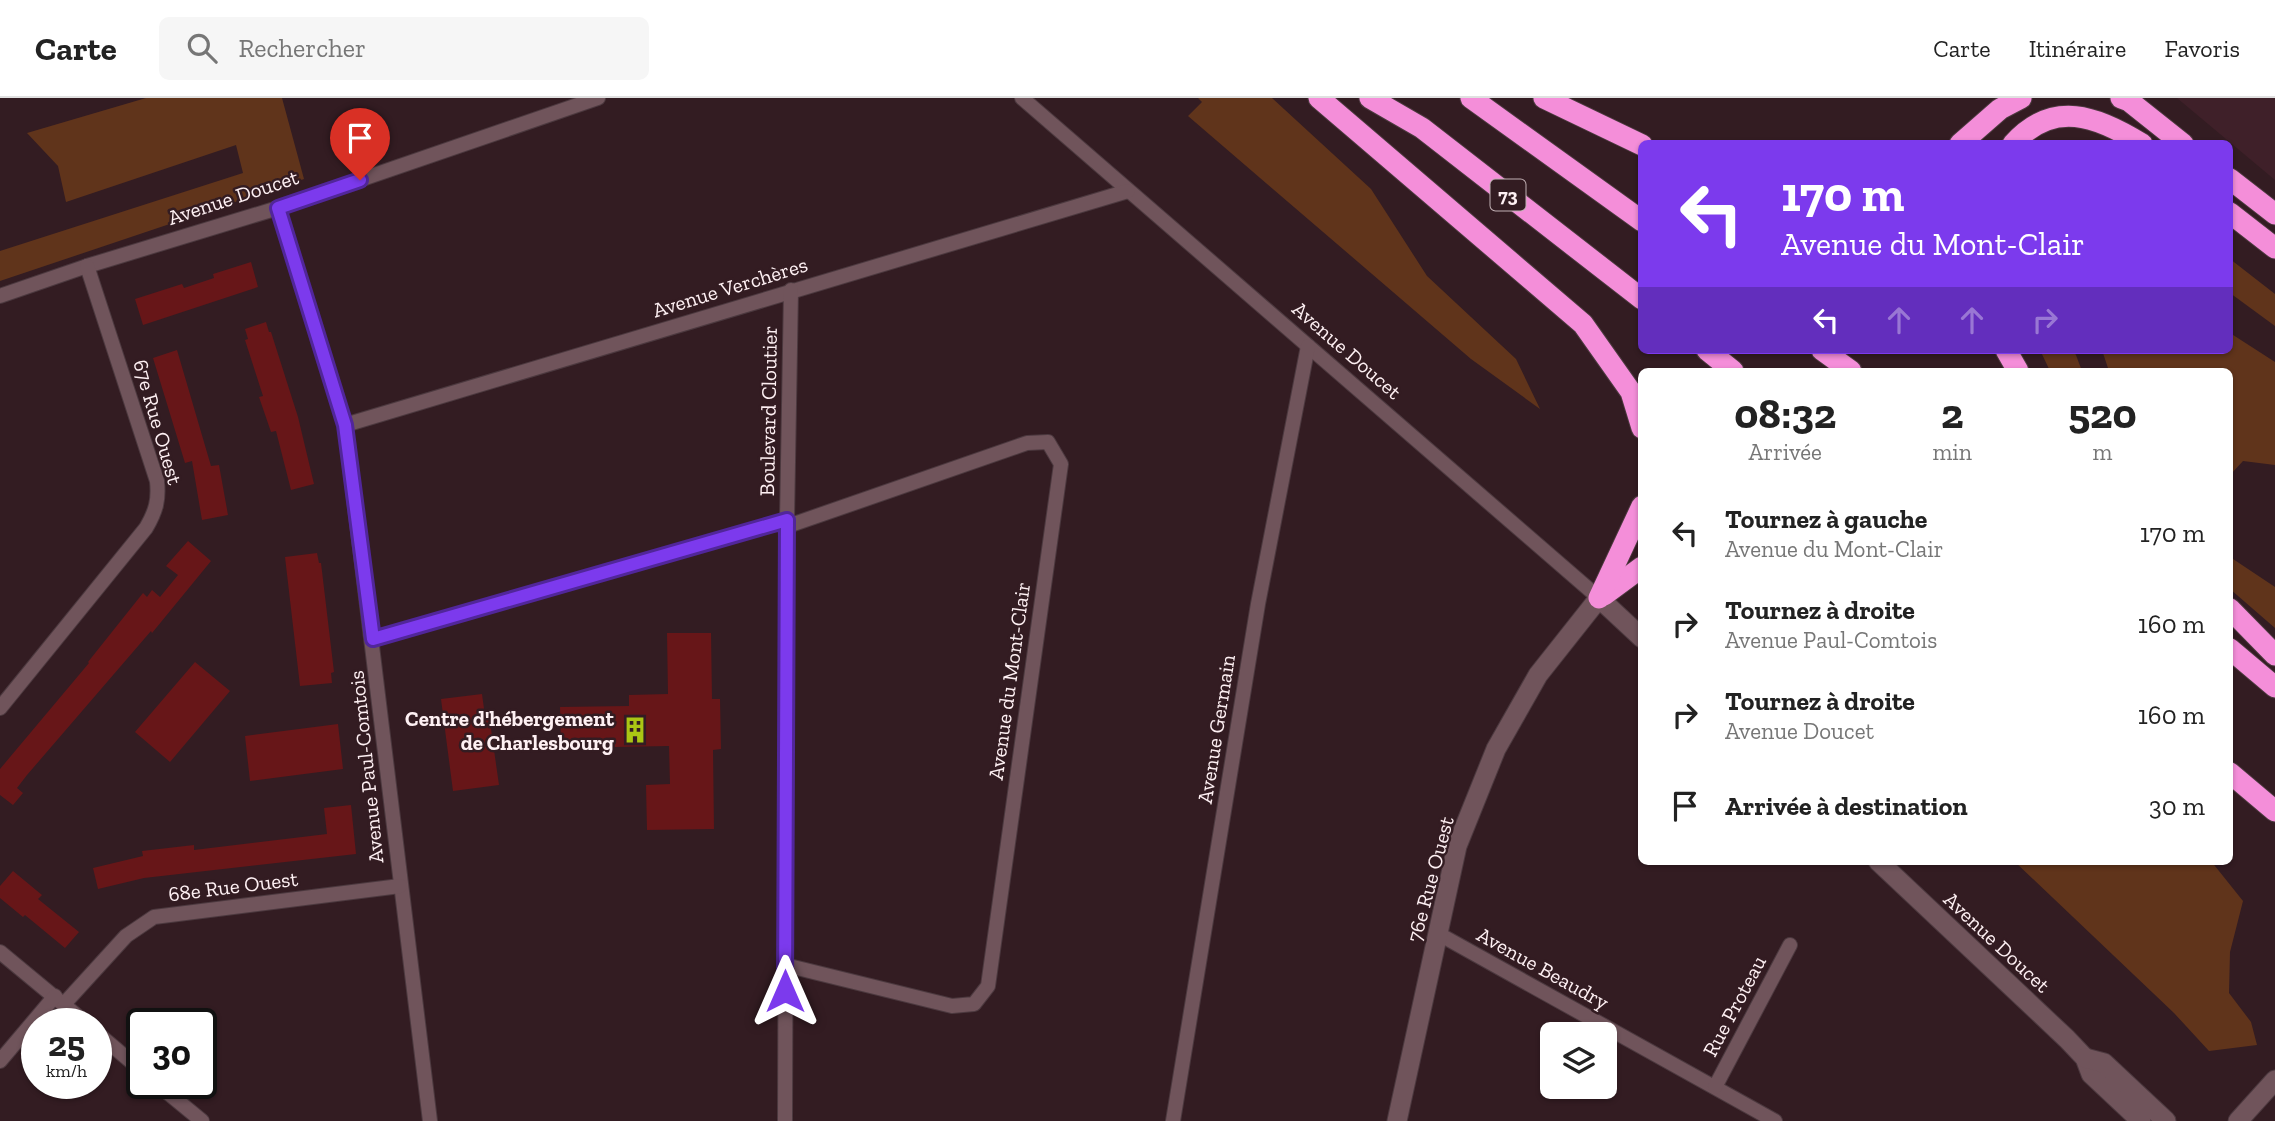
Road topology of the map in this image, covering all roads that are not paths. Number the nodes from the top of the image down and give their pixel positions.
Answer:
1 (598, 98) edge
2 (1022, 98) edge
3 (1319, 98) edge
4 (1370, 98) edge
5 (1471, 98) edge
6 (1544, 98) edge
7 (2021, 98) edge
8 (2121, 98) edge
9 (1965, 140) edge
10 (2016, 140) edge
11 (2134, 140) edge
12 (2178, 140) edge
13 (1638, 143) edge
14 (2233, 181) edge
15 (1128, 191) junction
16 (278, 208) junction
17 (2275, 214) edge
18 (2233, 215) edge
19 (1638, 217) edge
20 (2275, 248) edge
21 (87, 267) junction
22 (791, 290) junction
23 (0, 296) edge
24 (1638, 296) edge
25 (1308, 346) junction
26 (1712, 354) edge
27 (1828, 354) edge
28 (1728, 368) edge
29 (1847, 368) edge
30 (1638, 415) edge
31 (345, 425) junction
32 (1638, 515) edge
33 (788, 523) junction
34 (1638, 570) edge
35 (1600, 598) junction
36 (2233, 612) edge
37 (1638, 634) edge
38 (373, 639) junction
39 (2233, 652) edge
40 (2275, 655) edge
41 (2275, 687) edge
42 (0, 708) edge
43 (2233, 776) edge
44 (2275, 811) edge
45 (1882, 865) edge
46 (400, 886) junction
47 (1437, 933) junction
48 (1790, 945) dead end
49 (0, 952) edge
50 (785, 965) junction
51 (60, 1000) junction
52 (69, 1008) edge
53 (112, 1046) edge
54 (126, 1057) edge
55 (2085, 1058) junction
56 (0, 1061) edge
57 (2275, 1080) edge
58 (1715, 1087) junction
59 (175, 1099) edge
60 (202, 1121) edge
61 (430, 1121) edge
62 (785, 1121) edge
63 (1173, 1121) edge
64 (1397, 1121) edge
65 (1775, 1121) edge
66 (2141, 1121) edge
67 (2166, 1121) edge
68 (2238, 1121) edge

1 - 16 street, Avenue Doucet
2 - 15 street, Avenue Doucet
3 - 30 highway
4 - 24 highway, 73
5 - 19 highway
6 - 13 highway
7 - 9 highway
8 - 12 highway
10 - 11 highway
14 - 17 highway
15 - 22 street, Avenue Verchères
15 - 25 street, Avenue Doucet
16 - 21 street, Avenue Doucet
16 - 31 street, Avenue Paul-Comtois
18 - 20 highway
21 - 23 street, Avenue Doucet
21 - 42 street, 67e Rue Ouest
22 - 31 street, Avenue Verchères
22 - 33 street, Boulevard Cloutier
25 - 35 street, Avenue Doucet
25 - 63 street, Avenue Germain
26 - 28 highway
27 - 29 highway
31 - 38 street, Avenue Paul-Comtois
32 - 35 highway
33 - 38 street, Avenue du Mont-Clair
33 - 50 street, Boulevard Cloutier
33 - 50 street, Avenue du Mont-Clair
34 - 35 highway
35 - 37 street, Avenue Doucet
35 - 47 street, 76e Rue Ouest
36 - 40 highway
38 - 46 street, Avenue Paul-Comtois
39 - 41 highway
43 - 44 highway
45 - 55 street, Avenue Doucet
46 - 51 street, 68e Rue Ouest
46 - 61 street, Avenue Paul-Comtois
47 - 58 street, Avenue Beaudry
47 - 64 street, 76e Rue Ouest
48 - 58 street, Rue Proteau
49 - 51 street
50 - 62 street, Boulevard Cloutier
51 - 52 street
51 - 56 street, 68e Rue Ouest
53 - 54 street
55 - 66 street, Avenue Doucet
55 - 67 street, Avenue Doucet
57 - 68 street
58 - 65 street, Avenue Beaudry
59 - 60 street

